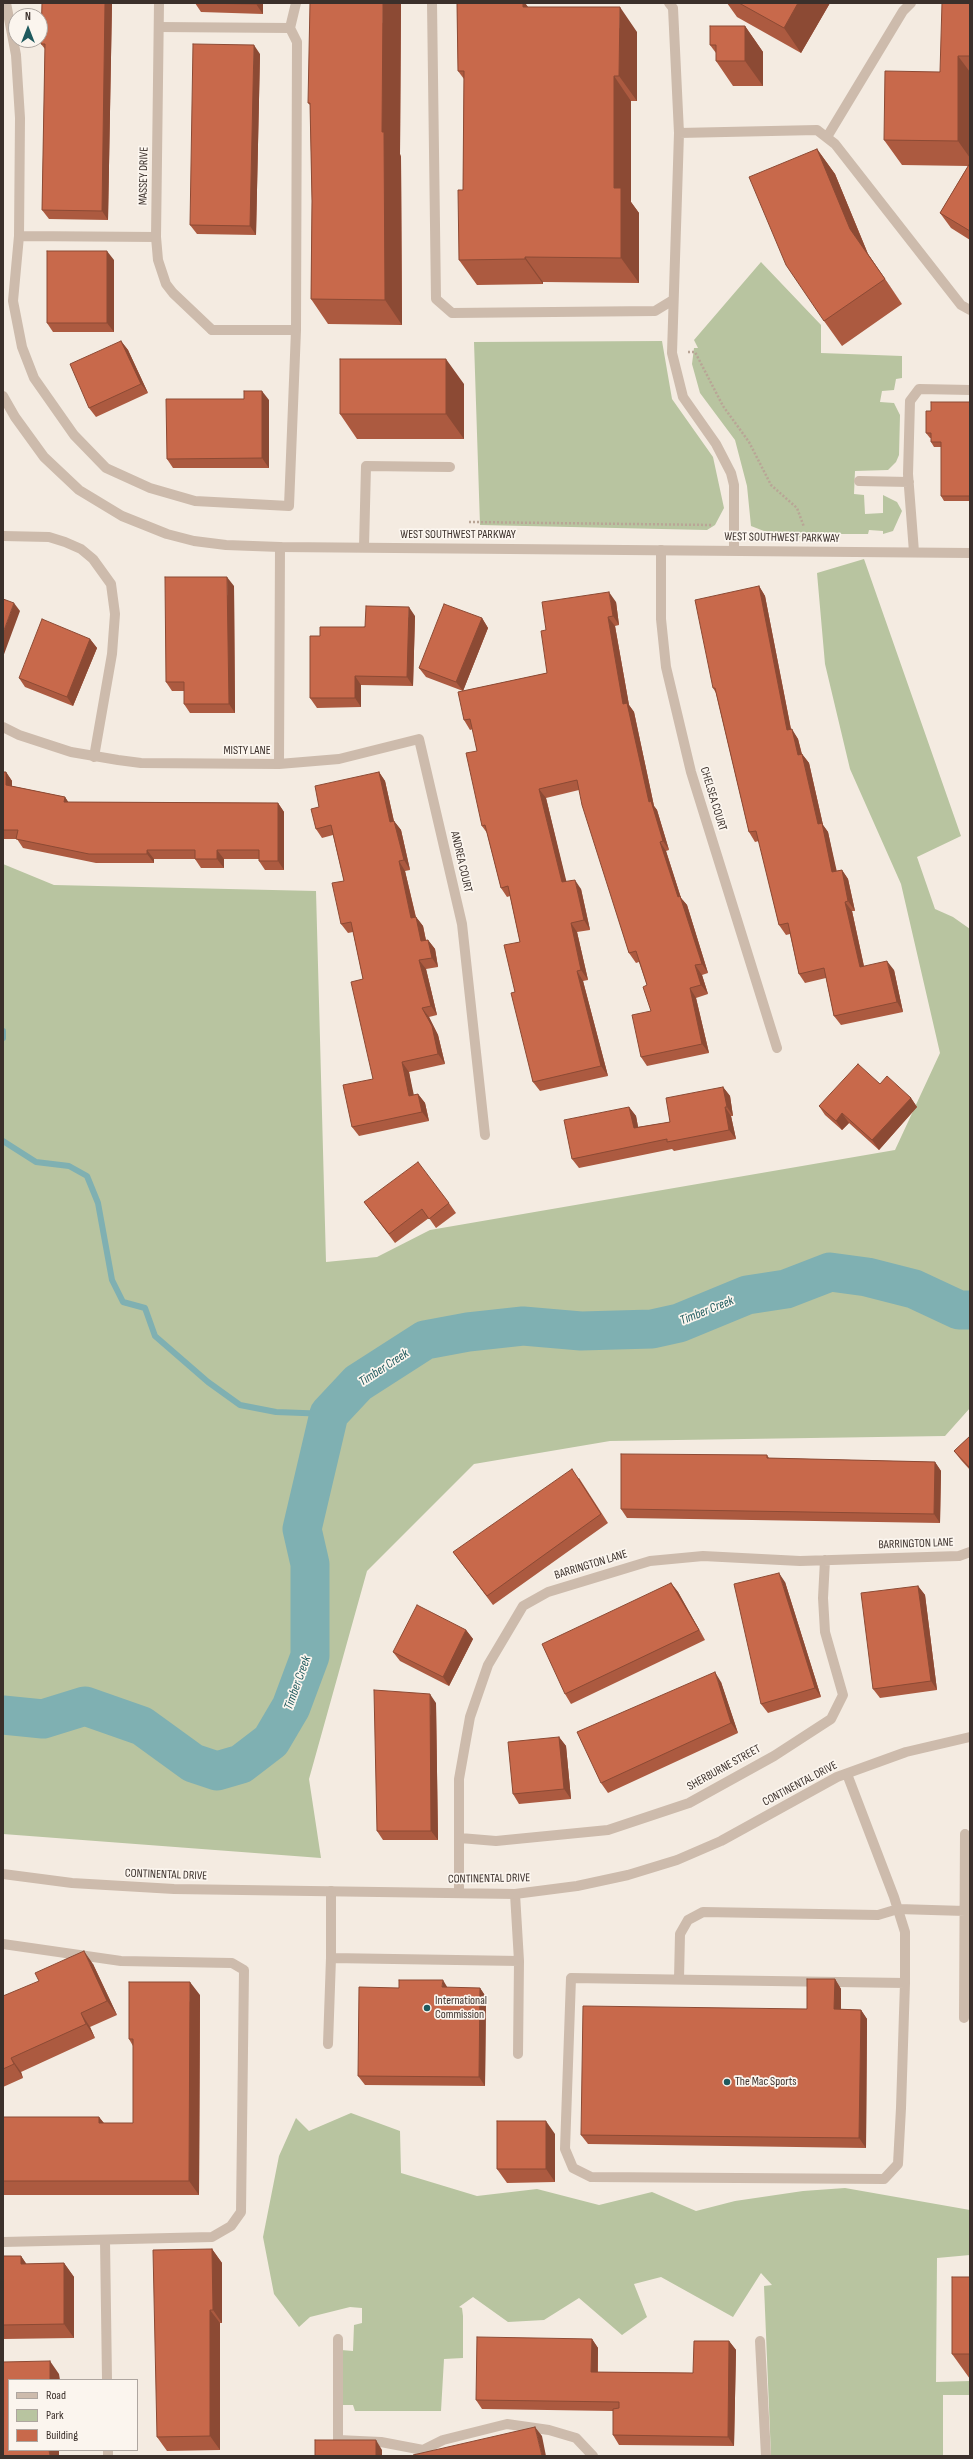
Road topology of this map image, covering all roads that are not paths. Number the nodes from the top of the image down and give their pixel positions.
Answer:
1 (6, 3) edge
2 (160, 3) edge
3 (296, 3) edge
4 (432, 3) edge
5 (669, 3) edge
6 (911, 3) edge
7 (159, 27) junction
8 (290, 28) junction
9 (678, 133) junction
10 (827, 138) junction
11 (19, 236) junction
12 (156, 237) junction
13 (673, 300) junction
14 (970, 310) edge
15 (296, 330) junction
16 (970, 390) edge
17 (3, 396) edge
18 (450, 467) dead end
19 (859, 481) dead end
20 (909, 482) junction
21 (3, 536) edge
22 (280, 547) junction
23 (364, 547) junction
24 (661, 550) junction
25 (734, 550) junction
26 (914, 552) junction
27 (970, 553) edge
28 (3, 727) edge
29 (94, 756) junction
30 (279, 764) junction
31 (777, 1048) dead end
32 (485, 1135) dead end
33 (970, 1552) edge
34 (825, 1560) junction
35 (970, 1737) edge
36 (847, 1774) junction
37 (965, 1834) dead end
38 (460, 1838) junction
39 (3, 1874) edge
40 (330, 1891) junction
41 (459, 1893) junction
42 (515, 1894) junction
43 (898, 1909) junction
44 (965, 1911) junction
45 (3, 1944) edge
46 (331, 1958) junction
47 (518, 1961) junction
48 (679, 1979) junction
49 (905, 1983) junction
50 (964, 2018) dead end
51 (328, 2044) dead end
52 (518, 2054) dead end
53 (105, 2240) junction
54 (3, 2242) edge
55 (338, 2338) dead end
56 (760, 2341) dead end
57 (107, 2379) edge
58 (421, 2453) edge
59 (593, 2456) edge
60 (766, 2456) edge

1 - 11 street
2 - 7 street, MASSEY DRIVE
3 - 8 street
4 - 13 street
5 - 9 street
6 - 10 street
7 - 8 street
7 - 12 street, MASSEY DRIVE
8 - 15 street
9 - 10 street
9 - 13 street
10 - 14 street
11 - 12 street
11 - 15 street
12 - 15 street, MASSEY DRIVE
13 - 25 street
16 - 20 street
17 - 22 street, WEST SOUTHWEST PARKWAY
18 - 23 street
19 - 20 street
20 - 26 street
21 - 29 street
22 - 23 street, WEST SOUTHWEST PARKWAY
22 - 30 street, MISTY LANE
23 - 24 street, WEST SOUTHWEST PARKWAY
24 - 25 street, WEST SOUTHWEST PARKWAY
24 - 31 street, CHELSEA COURT
25 - 26 street, WEST SOUTHWEST PARKWAY
26 - 27 street, WEST SOUTHWEST PARKWAY
28 - 29 street, MISTY LANE
29 - 30 street, MISTY LANE
30 - 32 street, ANDREA COURT
33 - 34 street, BARRINGTON LANE
34 - 38 street, BARRINGTON LANE
34 - 38 street, SHERBURNE STREET
35 - 36 street, CONTINENTAL DRIVE
36 - 42 street, CONTINENTAL DRIVE
36 - 43 street
37 - 44 street
38 - 41 street, BARRINGTON LANE
39 - 40 street, CONTINENTAL DRIVE
40 - 41 street, CONTINENTAL DRIVE
40 - 46 street
41 - 42 street, CONTINENTAL DRIVE
42 - 47 street
43 - 44 street
43 - 48 street
43 - 49 street
44 - 50 street
45 - 53 street
46 - 47 street
46 - 51 street
47 - 52 street
48 - 49 street
48 - 49 street
53 - 54 street
53 - 57 street
55 - 58 street
56 - 60 street
58 - 59 street

